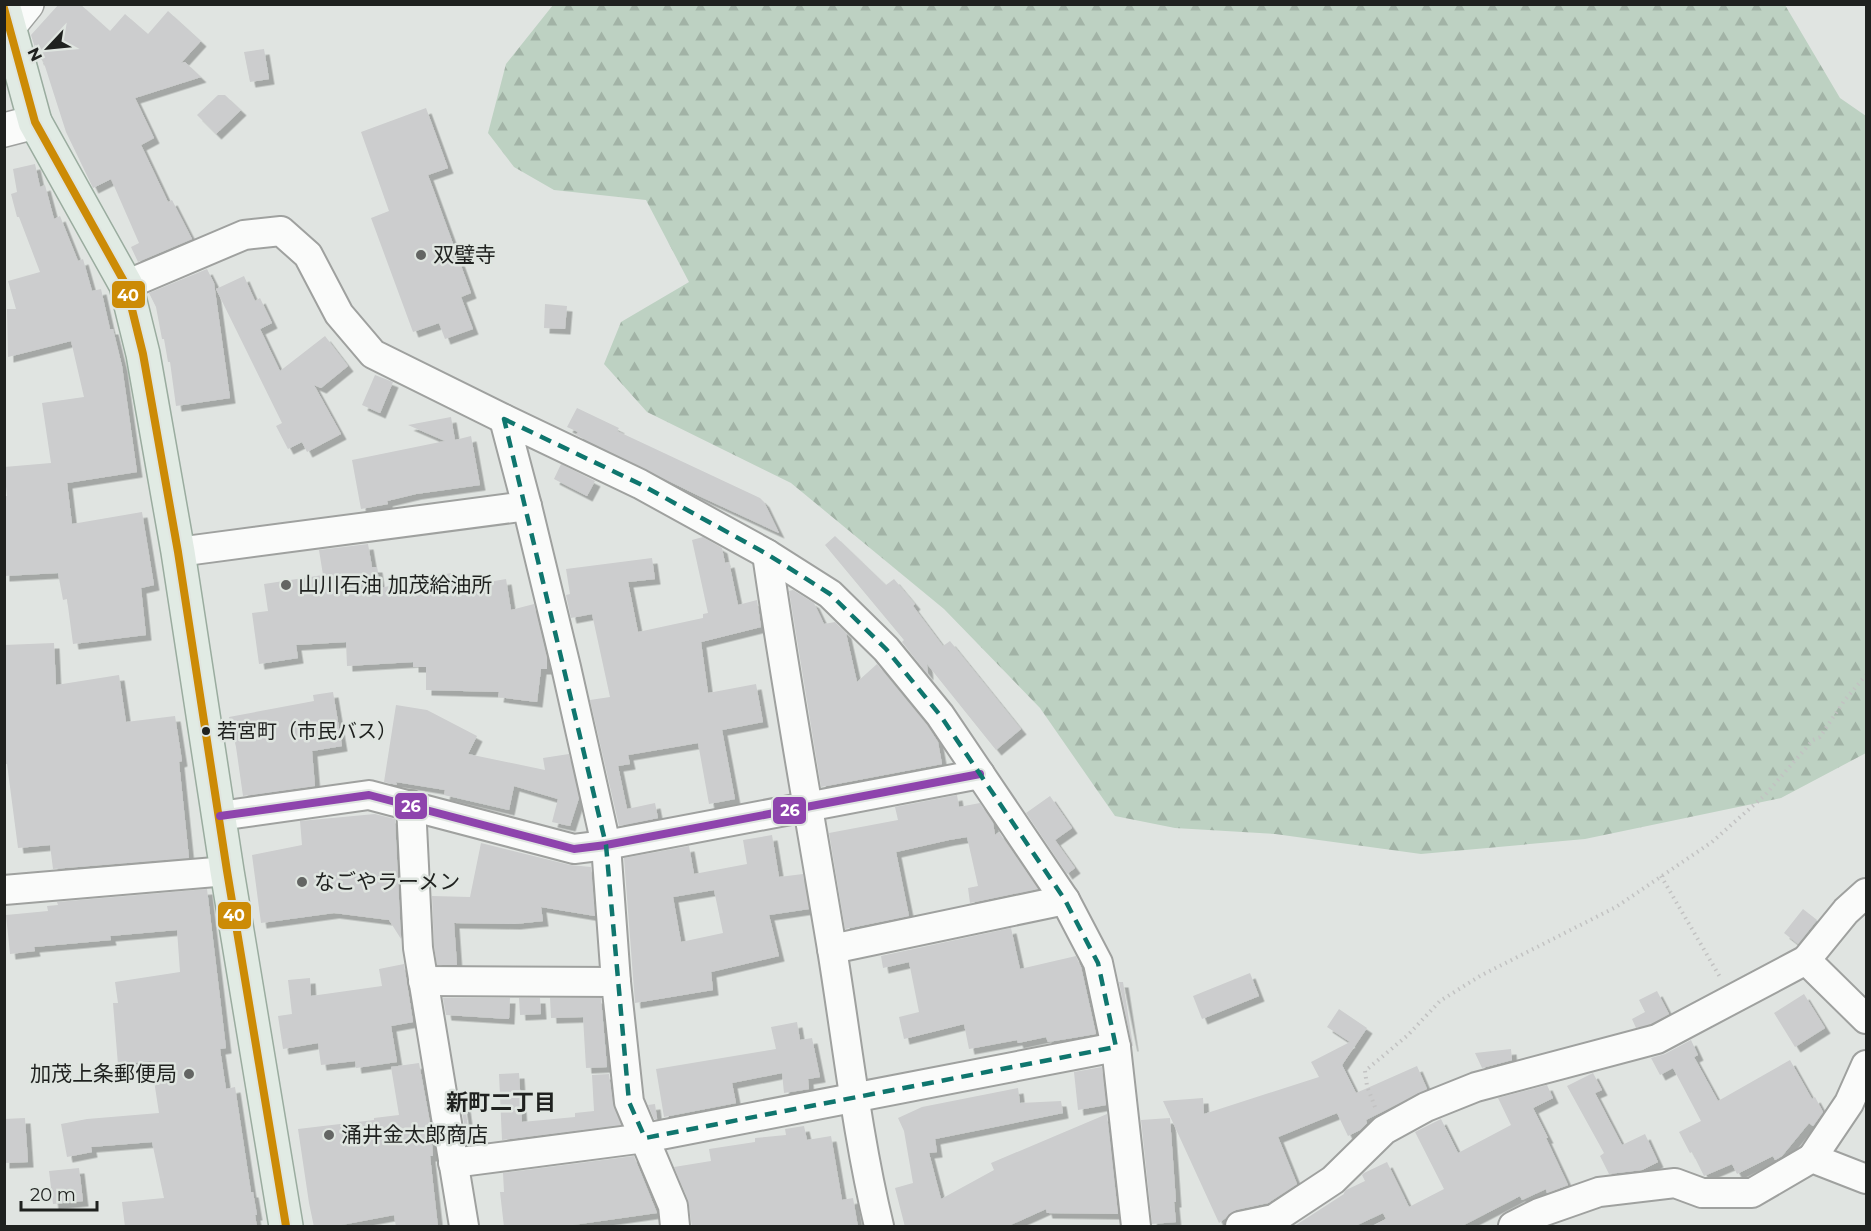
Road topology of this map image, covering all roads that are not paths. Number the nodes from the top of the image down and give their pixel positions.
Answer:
1 (14, 12) edge
2 (35, 122) junction
3 (4, 130) edge
4 (126, 285) junction
5 (504, 419) junction
6 (527, 506) junction
7 (178, 552) junction
8 (767, 554) junction
9 (980, 774) junction
10 (411, 805) junction
11 (806, 806) junction
12 (220, 816) junction
13 (606, 845) junction
14 (227, 872) junction
15 (4, 890) edge
16 (1866, 893) edge
17 (1065, 900) junction
18 (832, 949) junction
19 (1806, 960) junction
20 (423, 981) junction
21 (616, 982) junction
22 (1866, 1019) edge
23 (1116, 1047) junction
24 (1866, 1065) edge
25 (855, 1097) junction
26 (645, 1138) junction
27 (1812, 1158) junction
28 (453, 1163) junction
29 (1866, 1179) edge
30 (286, 1227) edge
31 (464, 1227) edge
32 (675, 1227) edge
33 (879, 1227) edge
34 (1136, 1227) edge
35 (1240, 1227) edge
36 (1513, 1227) edge

1 - 2 main road
2 - 3 street
2 - 4 main road
4 - 5 street
4 - 7 main road
5 - 6 street
5 - 8 street
6 - 7 street
6 - 13 street
7 - 12 main road
8 - 9 street
8 - 11 street
9 - 11 street
9 - 17 street
10 - 12 street
10 - 13 street
10 - 20 street
11 - 13 street
11 - 18 street
12 - 14 main road
13 - 21 street
14 - 15 street
14 - 30 main road
16 - 19 street
17 - 18 street
17 - 23 street
18 - 25 street
19 - 22 street
19 - 35 street
20 - 21 street
20 - 28 street
21 - 26 street
23 - 25 street
23 - 34 street
24 - 27 street
25 - 26 street
25 - 33 street
26 - 28 street
26 - 32 street
27 - 29 street
27 - 36 street
28 - 31 street

